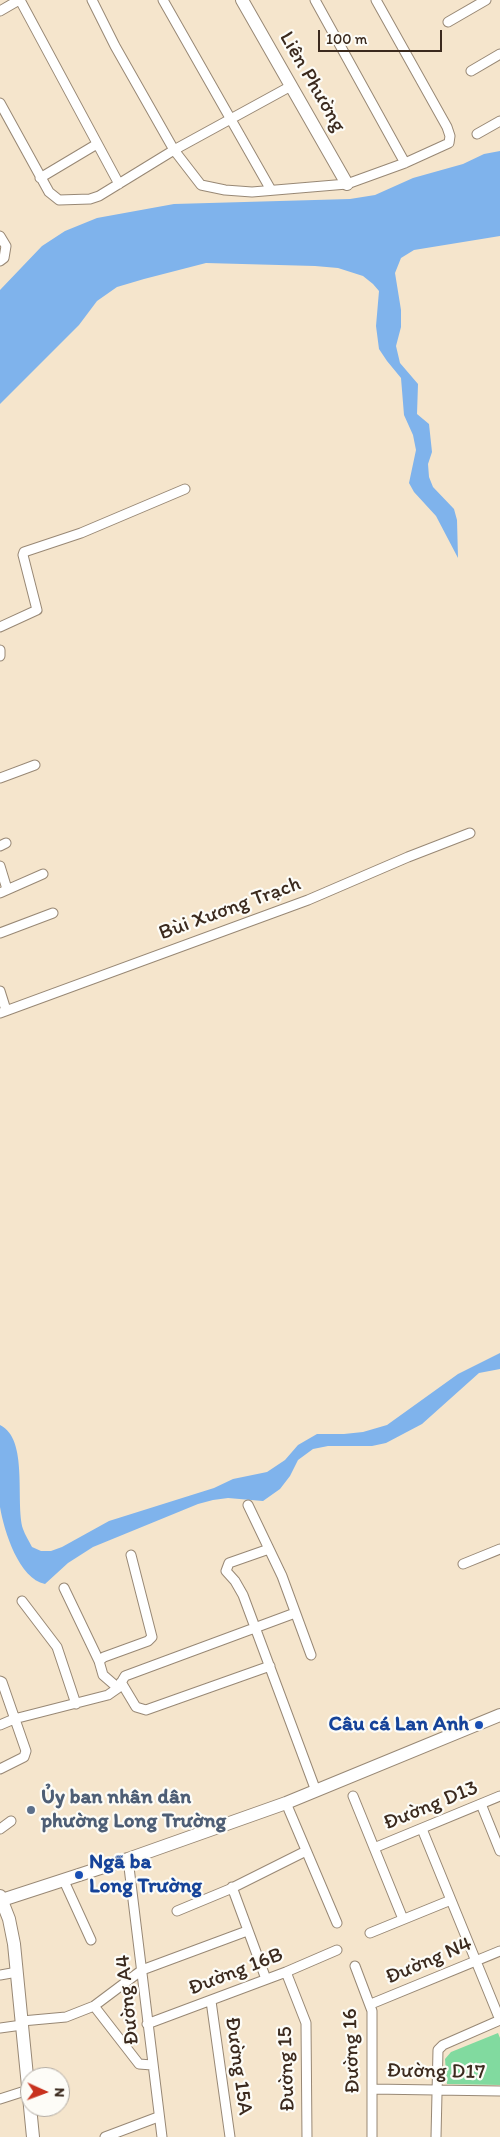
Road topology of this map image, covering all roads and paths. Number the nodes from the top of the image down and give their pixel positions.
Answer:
1 (20, 0) edge
2 (92, 0) edge
3 (163, 0) edge
4 (242, 0) edge
5 (315, 0) edge
6 (376, 0) edge
7 (486, 0) edge
8 (0, 11) edge
9 (448, 22) dead end
10 (500, 54) edge
11 (471, 71) dead end
12 (291, 86) junction
13 (0, 103) edge
14 (231, 118) junction
15 (500, 121) edge
16 (477, 134) dead end
17 (97, 144) junction
18 (174, 150) junction
19 (406, 163) junction
20 (40, 178) junction
21 (118, 184) junction
22 (347, 184) junction
23 (271, 190) junction
24 (0, 236) edge
25 (0, 261) edge
26 (185, 489) dead end
27 (0, 627) edge
28 (0, 650) edge
29 (0, 656) edge
30 (35, 765) dead end
31 (0, 778) edge
32 (470, 833) dead end
33 (0, 866) edge
34 (43, 874) dead end
35 (4, 891) edge
36 (53, 914) dead end
37 (0, 933) edge
38 (0, 991) edge
39 (3, 1011) edge
40 (248, 1505) dead end
41 (269, 1549) junction
42 (500, 1549) edge
43 (131, 1555) dead end
44 (463, 1564) dead end
45 (64, 1588) dead end
46 (22, 1602) dead end
47 (295, 1613) junction
48 (256, 1628) junction
49 (311, 1655) dead end
50 (100, 1661) junction
51 (270, 1666) junction
52 (0, 1681) edge
53 (119, 1685) junction
54 (76, 1704) junction
55 (500, 1715) edge
56 (14, 1719) junction
57 (0, 1725) edge
58 (0, 1769) edge
59 (316, 1791) junction
60 (353, 1796) dead end
61 (500, 1796) edge
62 (286, 1803) junction
63 (481, 1804) junction
64 (12, 1821) dead end
65 (0, 1829) edge
66 (422, 1829) junction
67 (374, 1848) junction
68 (306, 1851) junction
69 (500, 1851) edge
70 (128, 1859) junction
71 (64, 1881) junction
72 (232, 1887) junction
73 (1, 1898) edge
74 (450, 1900) junction
75 (177, 1911) dead end
76 (403, 1919) junction
77 (337, 1923) dead end
78 (247, 1931) junction
79 (370, 1933) dead end
80 (91, 1940) dead end
81 (337, 1950) dead end
82 (500, 1951) edge
83 (476, 1961) junction
84 (355, 1966) dead end
85 (142, 1970) junction
86 (17, 1972) junction
87 (286, 1972) junction
88 (0, 1975) edge
89 (266, 1979) junction
90 (211, 2001) junction
91 (371, 2004) junction
92 (94, 2006) junction
93 (500, 2020) edge
94 (22, 2023) junction
95 (147, 2024) junction
96 (0, 2028) edge
97 (152, 2065) junction
98 (26, 2067) edge
99 (372, 2089) junction
100 (436, 2090) junction
101 (500, 2091) edge
102 (20, 2093) edge
103 (0, 2099) edge
104 (31, 2117) edge
105 (158, 2118) junction
106 (33, 2137) edge
107 (105, 2137) edge
108 (162, 2137) edge
109 (230, 2137) edge
110 (307, 2137) edge
111 (372, 2137) edge
112 (436, 2137) edge

1 - 8 street
1 - 17 street
2 - 18 street
3 - 14 street
4 - 12 main road, Liên Phường
5 - 19 street
6 - 19 street
7 - 9 street
10 - 11 street
12 - 14 street
12 - 22 main road, Liên Phường
13 - 20 street
14 - 18 street
14 - 23 street
15 - 16 street
17 - 20 street
17 - 21 street
18 - 21 street
18 - 23 street
19 - 22 street
20 - 21 street
22 - 23 street
24 - 25 street
26 - 27 street
28 - 29 street
30 - 31 street
32 - 39 street, Bùi Xương Trạch
33 - 35 street
34 - 35 street
36 - 37 street
38 - 39 street
40 - 41 street
41 - 47 street
41 - 48 street
42 - 44 street
43 - 50 street
45 - 50 street
46 - 54 street
47 - 48 street
47 - 49 street
48 - 51 street
48 - 53 street
50 - 53 street
51 - 53 street
51 - 59 street
52 - 56 street
53 - 54 street
54 - 56 street
55 - 59 main road
56 - 57 street
56 - 58 street
59 - 62 main road
60 - 67 street
61 - 63 street, Đường D13
62 - 68 street
62 - 70 main road
63 - 66 street, Đường D13
63 - 69 street
64 - 65 street
66 - 67 street, Đường D13
66 - 74 street
67 - 76 street
68 - 72 street
68 - 77 street
70 - 71 main road
70 - 85 street, Đường A4
71 - 73 main road
71 - 80 street
72 - 75 street
72 - 78 street
73 - 86 main road
74 - 76 street
74 - 83 street
76 - 79 street
78 - 85 street
78 - 89 street
81 - 87 street, Đường 16B
82 - 83 street, Đường N4
83 - 91 street, Đường N4
83 - 93 street
84 - 91 street, Đường 16
85 - 92 street
85 - 95 street, Đường A4
86 - 88 street
86 - 94 main road
87 - 89 street, Đường 16B
87 - 110 street, Đường 15
89 - 90 street, Đường 16B
90 - 95 street, Đường 16B
90 - 109 street, Đường 15A
91 - 99 street, Đường 16
92 - 94 street
92 - 97 street
93 - 100 street
94 - 96 street
94 - 98 main road
95 - 97 street, Đường A4
97 - 105 street, Đường A4
99 - 100 street, Đường D17
99 - 111 street, Đường 16
100 - 101 street, Đường D17
100 - 112 street
102 - 103 street
104 - 106 main road
105 - 107 street
105 - 108 street, Đường A4

